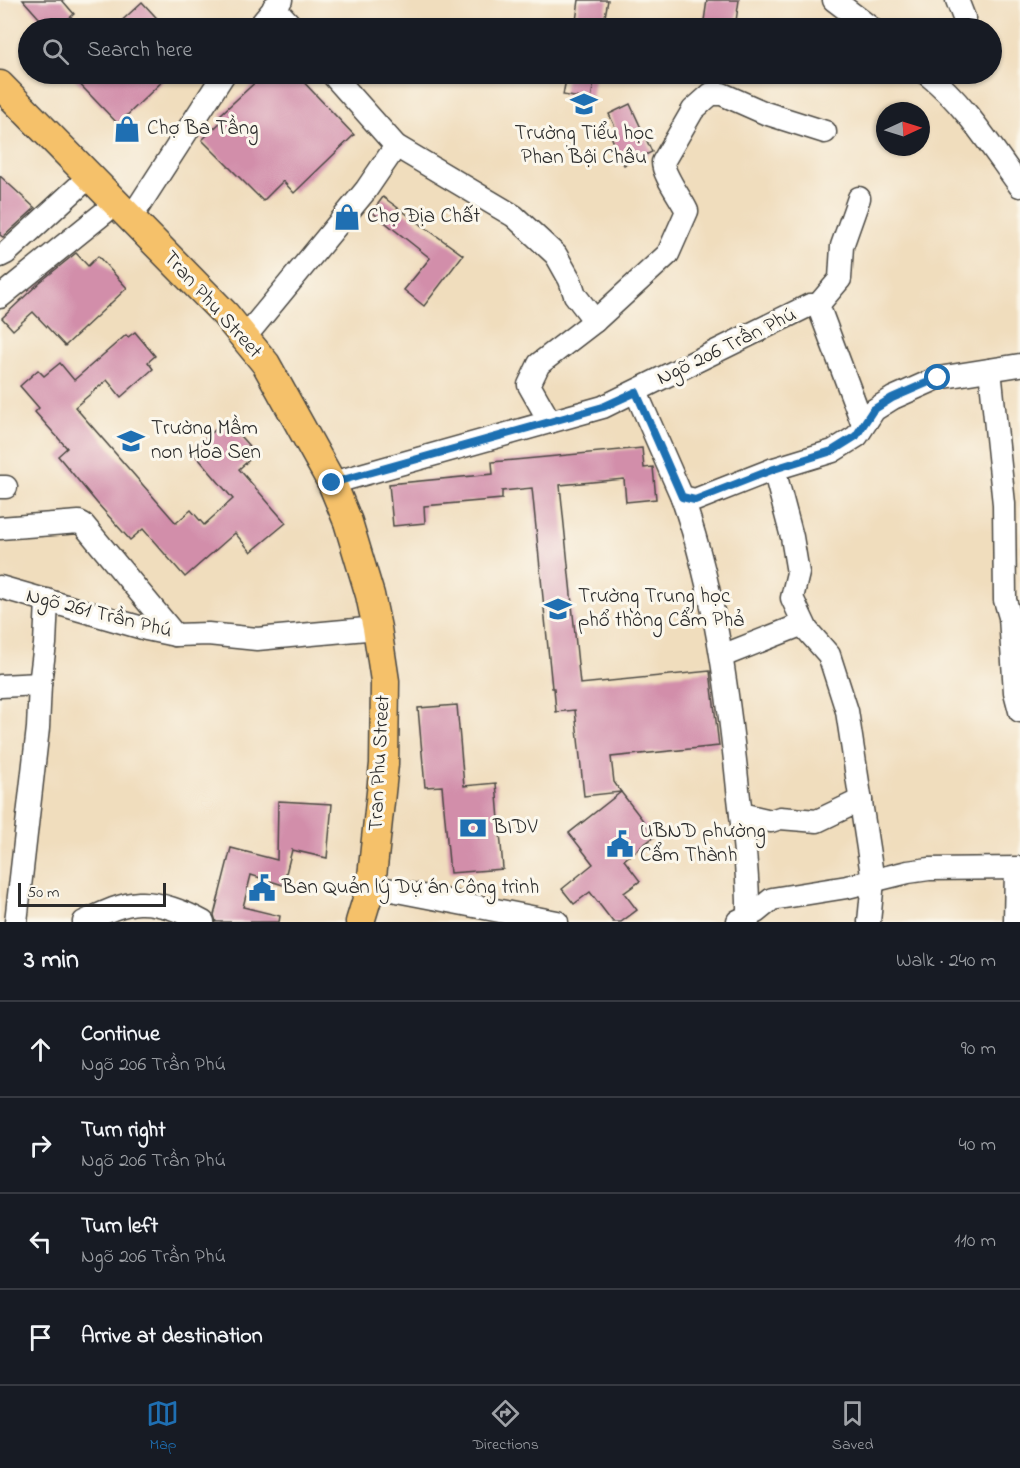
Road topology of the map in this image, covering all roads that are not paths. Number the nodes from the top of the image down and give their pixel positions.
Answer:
1 (834, 0) edge
2 (278, 4) edge
3 (266, 18) edge
4 (287, 18) edge
5 (858, 18) edge
6 (217, 84) edge
7 (341, 84) edge
8 (941, 84) edge
9 (0, 86) edge
10 (825, 132) dead end
11 (396, 146) junction
12 (90, 176) junction
13 (1020, 186) edge
14 (859, 198) dead end
15 (123, 211) junction
16 (0, 256) edge
17 (0, 297) edge
18 (818, 305) junction
19 (595, 321) junction
20 (245, 337) junction
21 (1020, 365) edge
22 (990, 370) junction
23 (636, 392) junction
24 (550, 422) junction
25 (863, 425) junction
26 (774, 469) junction
27 (332, 483) junction
28 (682, 497) junction
29 (0, 528) edge
30 (0, 587) edge
31 (46, 600) junction
32 (1015, 617) edge
33 (803, 624) junction
34 (377, 628) junction
35 (175, 635) junction
36 (722, 656) junction
37 (40, 684) junction
38 (0, 686) edge
39 (1020, 711) edge
40 (861, 800) junction
41 (741, 814) junction
42 (1018, 868) edge
43 (873, 881) junction
44 (371, 886) junction
45 (9, 891) edge
46 (745, 920) edge
47 (199, 921) edge
48 (16, 922) edge
49 (84, 922) edge
50 (360, 922) edge
51 (557, 922) edge
52 (869, 922) edge
53 (1015, 922) edge

1 - 5 street
2 - 3 street
2 - 4 street
6 - 15 street
7 - 11 street
8 - 13 street
9 - 12 main road, Tran Phu Street
10 - 19 street
11 - 19 street
11 - 20 street
12 - 15 main road, Tran Phu Street
12 - 16 street
14 - 18 street
15 - 17 street
15 - 20 main road, Tran Phu Street
18 - 23 street, Ngõ 206 Trần Phú
18 - 25 street
19 - 24 street
20 - 27 main road, Tran Phu Street
21 - 22 street
22 - 25 street
22 - 32 street
23 - 24 street, Ngõ 206 Trần Phú
23 - 28 street, Ngõ 206 Trần Phú
24 - 27 street, Ngõ 206 Trần Phú
25 - 26 street
26 - 28 street
26 - 33 street
27 - 34 main road, Tran Phu Street
28 - 36 street, Ngõ 206 Trần Phú
29 - 35 street
30 - 31 street, Ngõ 261 Trần Phú
31 - 35 street, Ngõ 261 Trần Phú
31 - 37 street
32 - 39 street
33 - 36 street
33 - 40 street
34 - 35 street, Ngõ 261 Trần Phú
34 - 44 main road, Tran Phu Street
36 - 41 street, Ngõ 206 Trần Phú
37 - 38 street
37 - 45 street
40 - 41 street
40 - 43 street
41 - 46 street, Ngõ 206 Trần Phú
42 - 43 street
42 - 53 street
43 - 46 street
43 - 52 street
44 - 50 main road, Tran Phu Street
44 - 51 street
45 - 48 street
47 - 49 street

